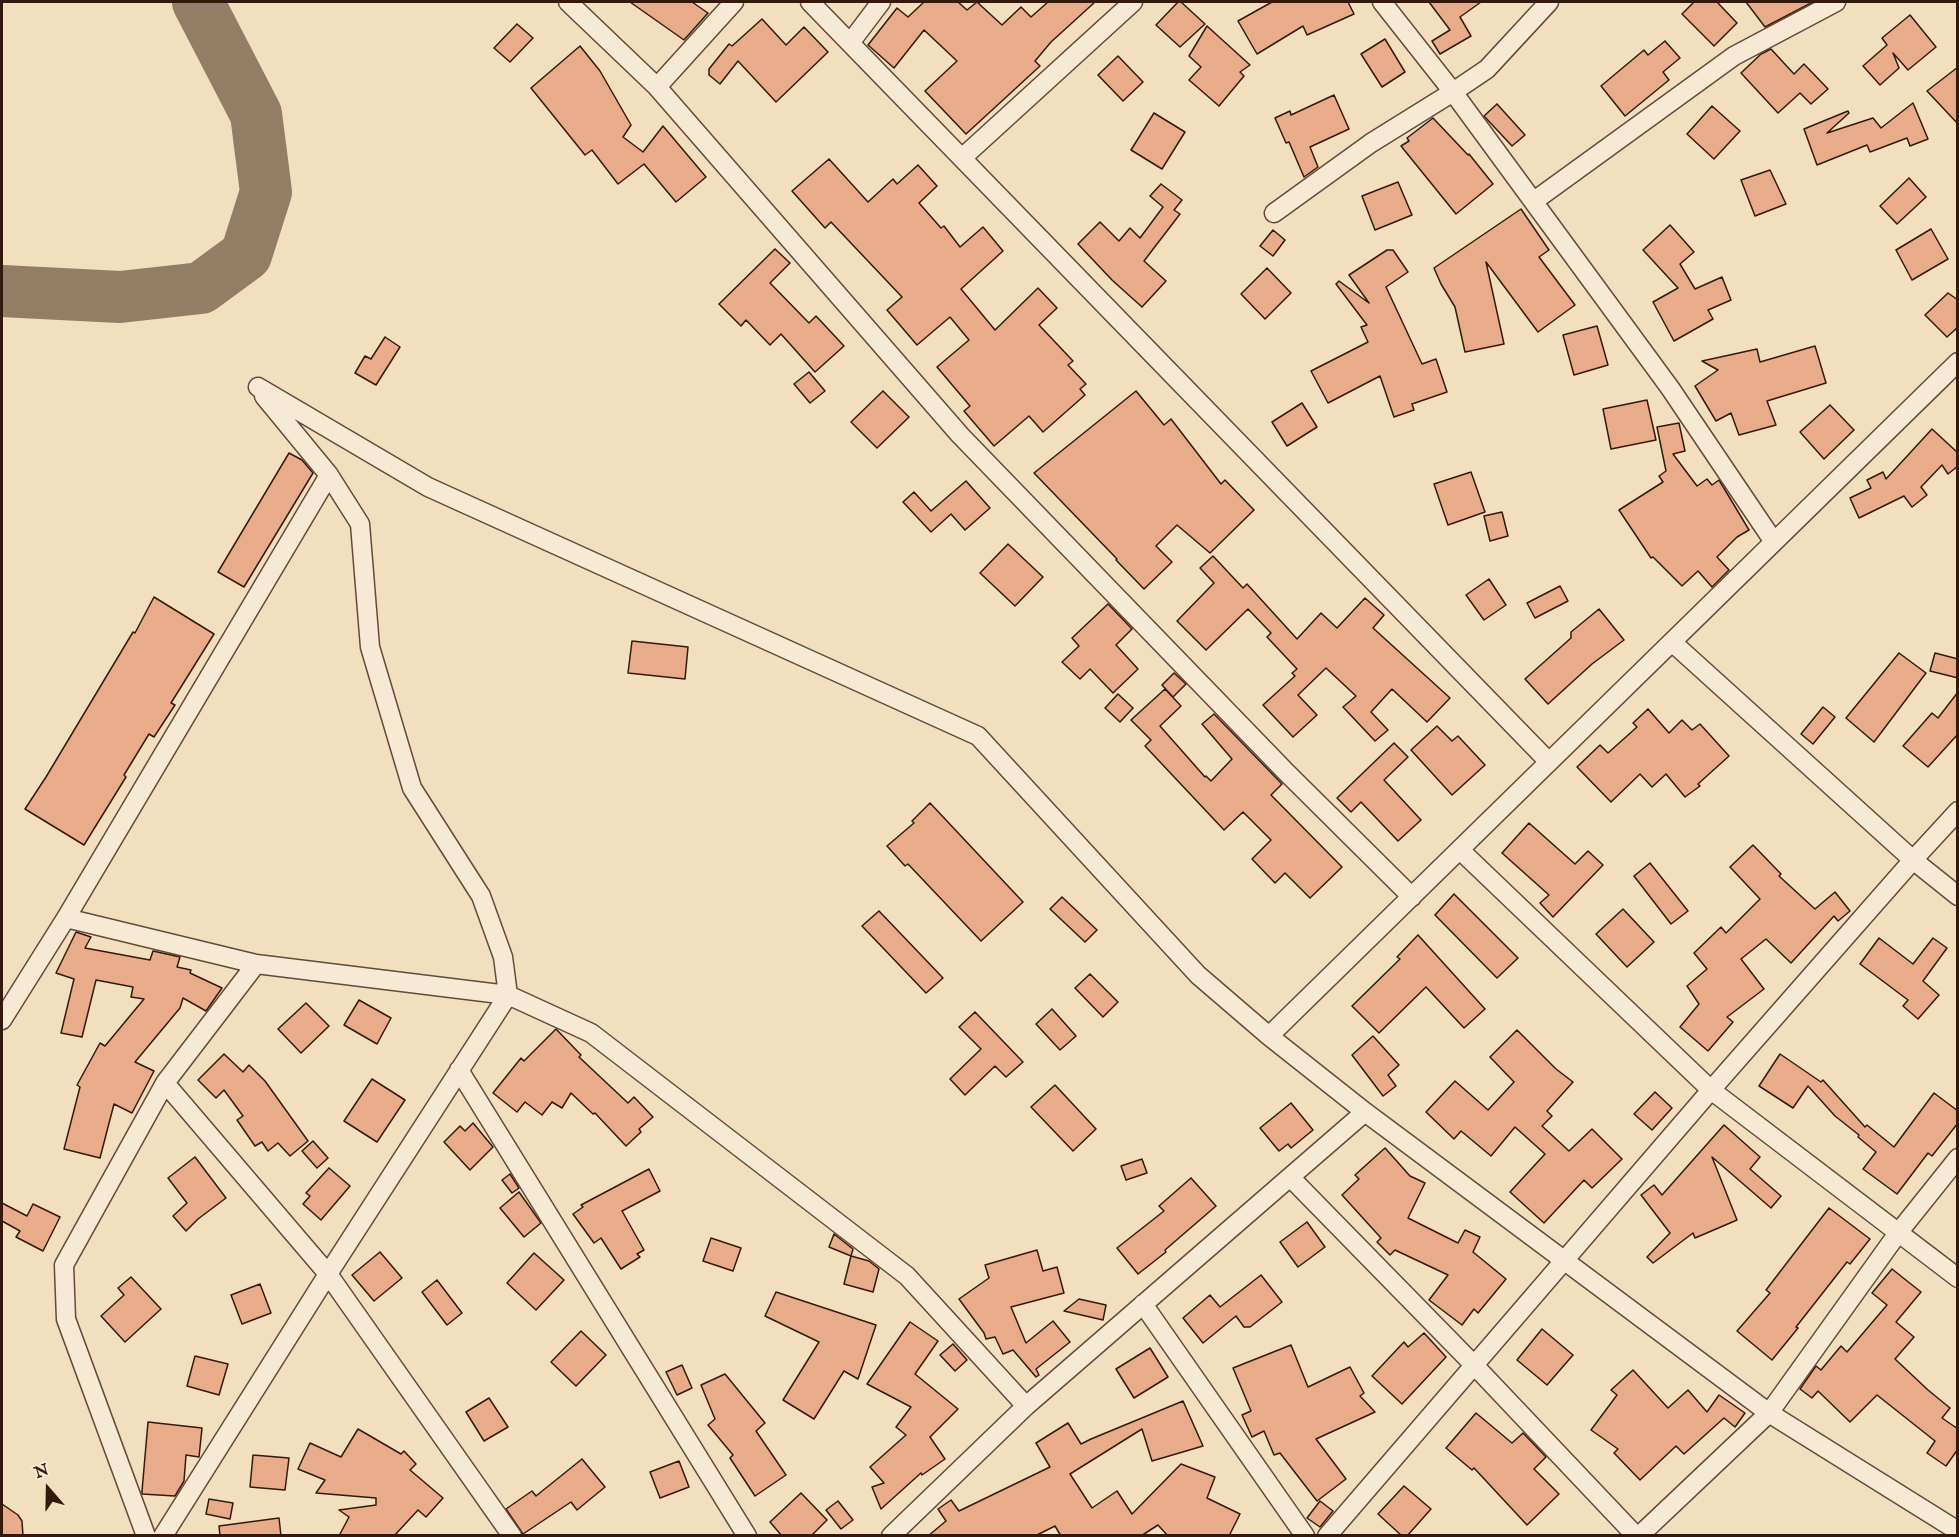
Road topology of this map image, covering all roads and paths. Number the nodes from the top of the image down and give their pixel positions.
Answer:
1 (568, 2) edge
2 (734, 2) edge
3 (810, 2) edge
4 (881, 2) edge
5 (1133, 2) edge
6 (1383, 2) edge
7 (1549, 2) edge
8 (1836, 2) edge
9 (850, 43) junction
10 (657, 87) junction
11 (1453, 92) junction
12 (962, 158) junction
13 (1534, 201) junction
14 (1274, 213) dead end
15 (1958, 362) edge
16 (329, 475) junction
17 (1774, 542) junction
18 (1672, 642) junction
19 (1549, 762) junction
20 (1958, 811) edge
21 (1460, 850) junction
22 (1913, 860) junction
23 (1958, 896) edge
24 (1412, 897) junction
25 (66, 918) junction
26 (256, 964) junction
27 (508, 995) junction
28 (2, 1020) edge
29 (1269, 1036) junction
30 (459, 1070) junction
31 (165, 1083) junction
32 (1711, 1090) junction
33 (1365, 1112) junction
34 (1958, 1158) edge
35 (1290, 1177) junction
36 (1898, 1233) junction
37 (1564, 1261) junction
38 (328, 1274) junction
39 (1958, 1278) edge
40 (1143, 1304) junction
41 (1474, 1365) junction
42 (1026, 1406) junction
43 (1769, 1413) junction
44 (1958, 1531) edge
45 (146, 1536) edge
46 (163, 1536) edge
47 (512, 1536) edge
48 (747, 1536) edge
49 (891, 1536) edge
50 (1305, 1536) edge
51 (1327, 1536) edge
52 (1638, 1536) edge

1 - 10 street
2 - 10 street
3 - 9 street
4 - 9 street
5 - 12 street
6 - 11 street
7 - 11 street
8 - 13 street
9 - 12 street
10 - 24 street
11 - 13 street
11 - 14 street
12 - 19 street
13 - 17 street
15 - 17 street
16 - 25 street
16 - 27 street
16 - 29 street
17 - 18 street
18 - 19 street
18 - 22 street
19 - 21 street
20 - 22 street
21 - 24 street
21 - 32 street
22 - 23 street
22 - 32 street
24 - 29 street
25 - 26 street
25 - 28 street
26 - 27 street
26 - 31 street
27 - 30 street
27 - 42 street
29 - 33 street
30 - 38 street
30 - 48 street
31 - 38 street
31 - 45 street
32 - 36 street
32 - 37 street
33 - 35 street
33 - 37 street
34 - 36 street
35 - 40 street
35 - 41 street
36 - 39 street
36 - 43 street
37 - 41 street
37 - 43 street
38 - 46 street
38 - 47 street
40 - 42 street
40 - 50 street
41 - 51 street
41 - 52 street
42 - 49 street
43 - 44 street
43 - 52 street

